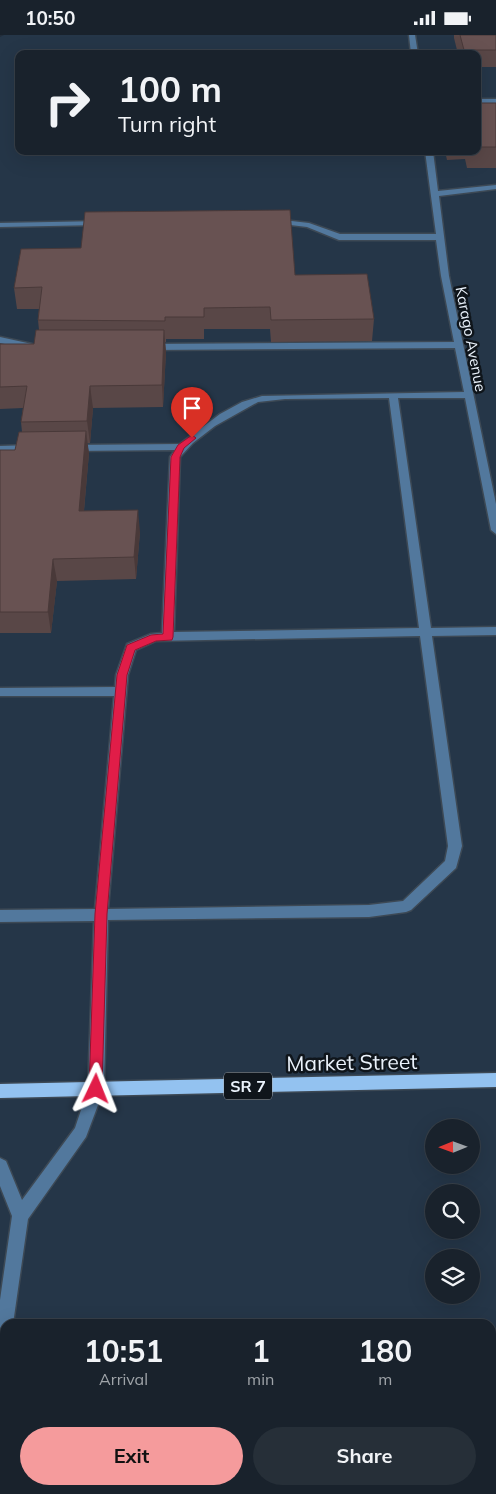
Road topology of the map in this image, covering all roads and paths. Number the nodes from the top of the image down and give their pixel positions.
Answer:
1 (412, 35) edge
2 (414, 50) edge
3 (481, 101) edge
4 (496, 101) edge
5 (429, 155) edge
6 (496, 187) edge
7 (436, 194) junction
8 (265, 221) edge
9 (106, 223) edge
10 (0, 225) edge
11 (441, 237) junction
12 (0, 340) edge
13 (459, 345) junction
14 (43, 347) edge
15 (139, 347) edge
16 (393, 395) junction
17 (468, 395) junction
18 (181, 447) junction
19 (0, 449) edge
20 (496, 530) edge
21 (496, 631) edge
22 (425, 634) junction
23 (168, 637) junction
24 (121, 691) junction
25 (0, 692) edge
26 (101, 914) junction
27 (0, 917) edge
28 (496, 1080) edge
29 (96, 1089) junction
30 (0, 1091) edge
31 (0, 1166) edge
32 (20, 1216) junction
33 (6, 1319) edge

1 - 2 street
3 - 4 street
5 - 7 street, Karago Avenue
6 - 7 street
7 - 11 street, Karago Avenue
8 - 11 street
9 - 10 street
11 - 13 street, Karago Avenue
12 - 14 street
13 - 15 street
13 - 17 street, Karago Avenue
16 - 17 street
16 - 18 street
16 - 22 street
17 - 20 street, Karago Avenue
18 - 19 street
18 - 23 street
21 - 22 street
22 - 23 street
22 - 26 street
23 - 24 street
24 - 25 street
24 - 26 street
26 - 27 street
26 - 29 street
28 - 29 main road, Market Street / SR 7
29 - 30 main road, Market Street / SR 7
29 - 32 street
31 - 32 street
32 - 33 street

